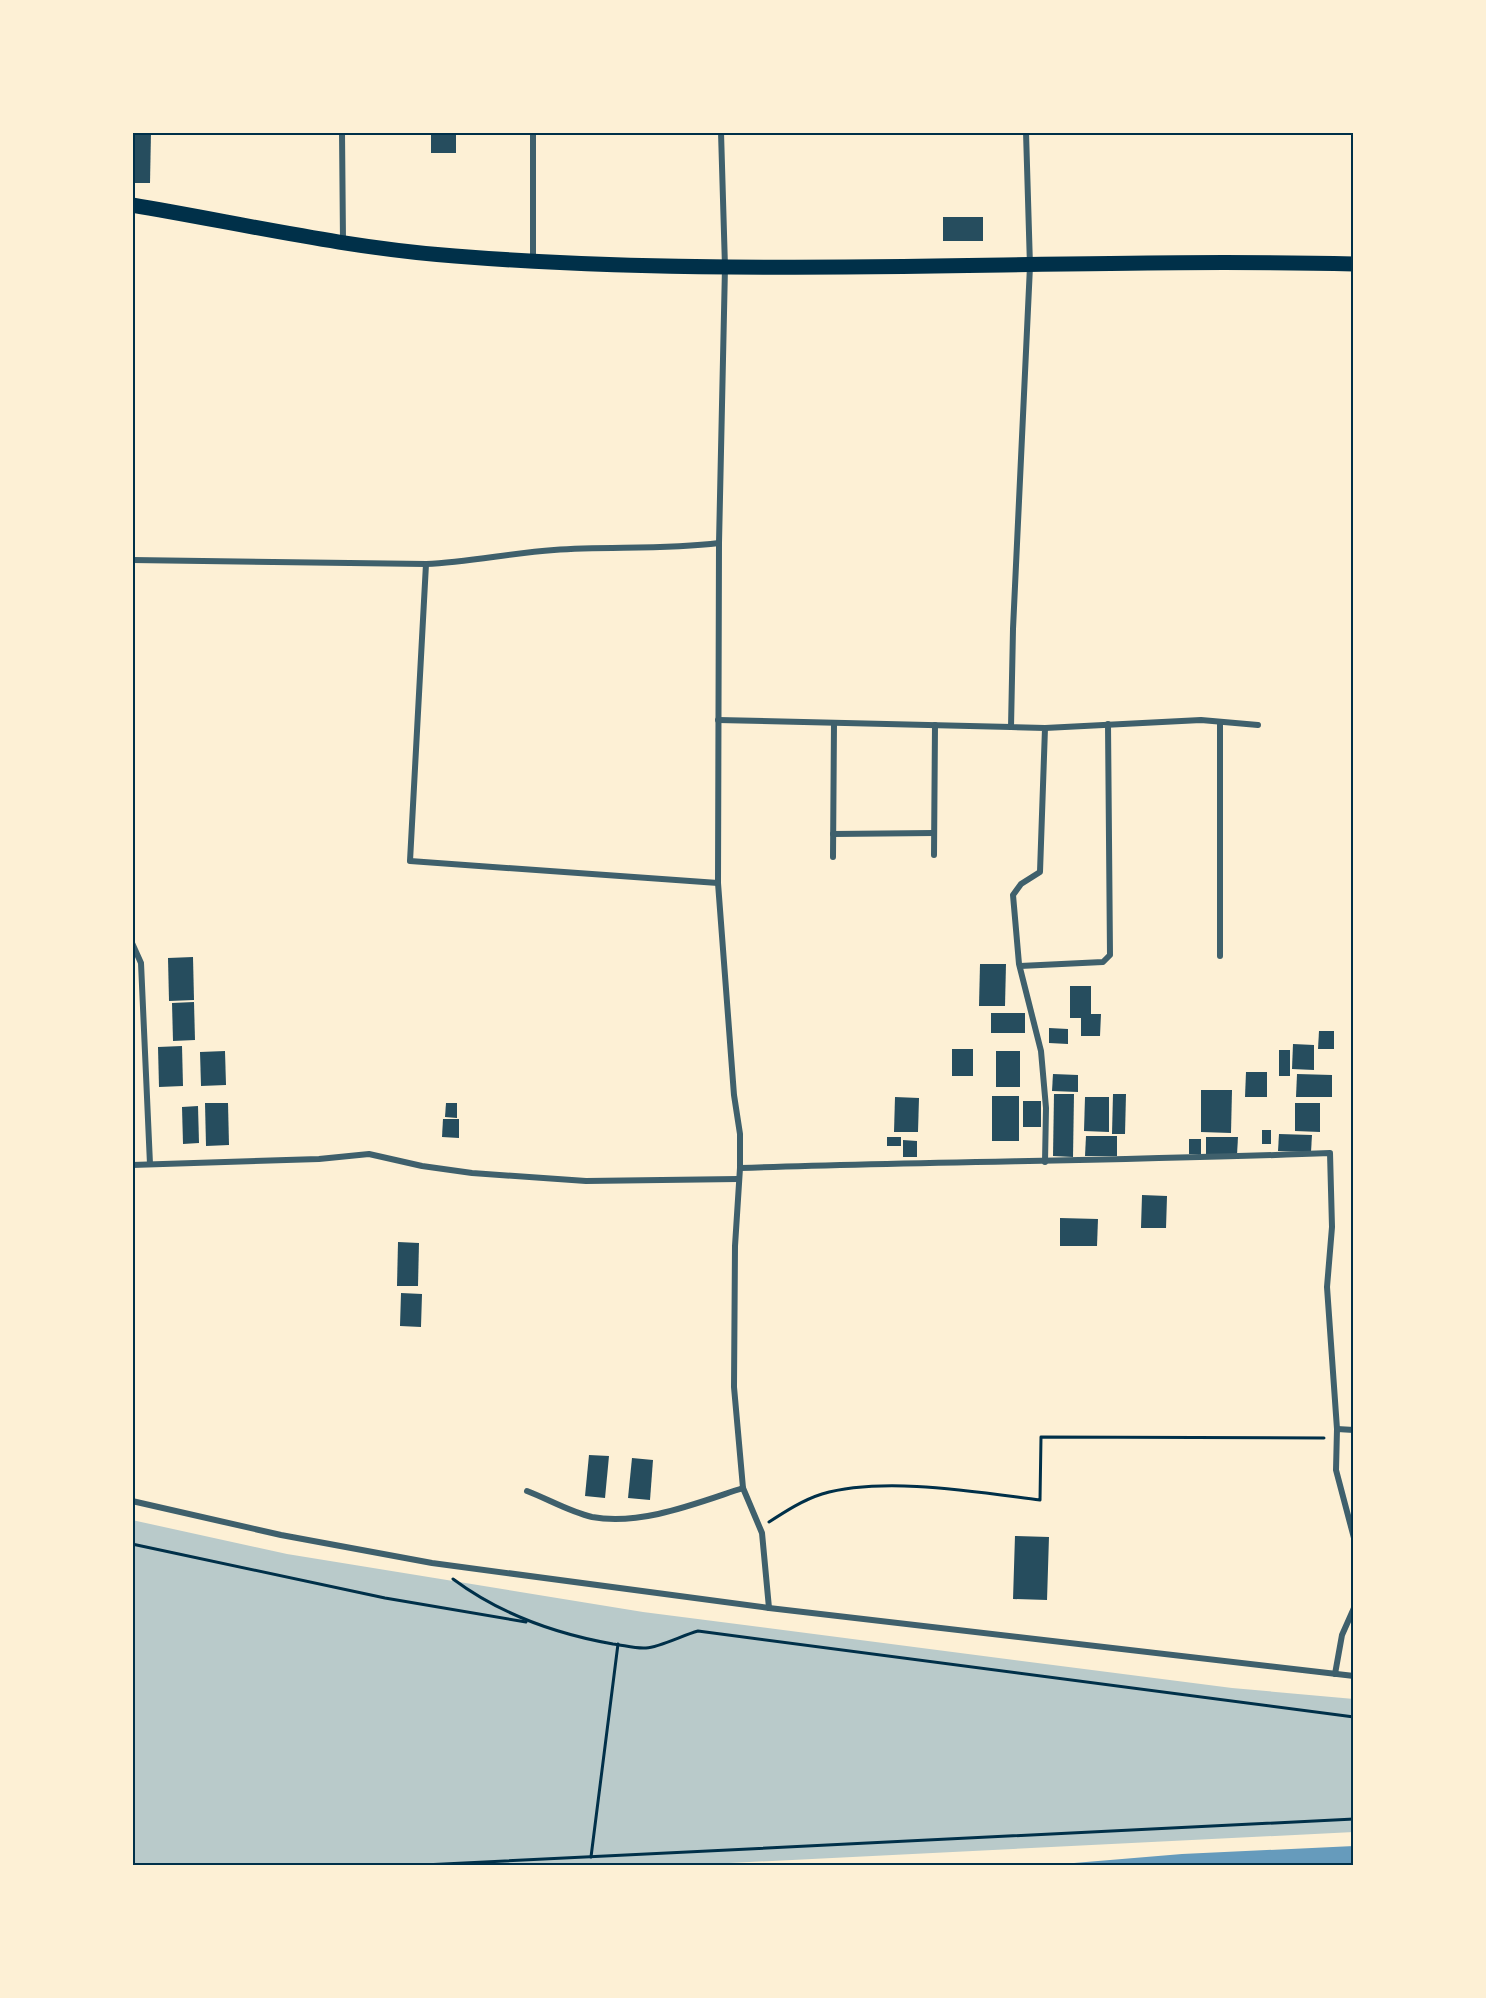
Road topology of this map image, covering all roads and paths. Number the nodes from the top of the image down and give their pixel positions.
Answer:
1 (342, 132) edge
2 (533, 132) edge
3 (721, 132) edge
4 (1026, 132) edge
5 (132, 205) edge
6 (343, 241) junction
7 (533, 261) junction
8 (1354, 264) edge
9 (1030, 266) junction
10 (725, 267) junction
11 (719, 543) junction
12 (132, 560) edge
13 (426, 564) junction
14 (718, 720) junction
15 (1220, 722) junction
16 (834, 723) junction
17 (1108, 724) junction
18 (935, 725) junction
19 (1258, 725) dead end
20 (1011, 727) junction
21 (1045, 728) junction
22 (934, 833) junction
23 (833, 834) junction
24 (934, 855) dead end
25 (833, 856) dead end
26 (718, 883) junction
27 (132, 943) edge
28 (1220, 956) dead end
29 (1020, 966) junction
30 (1045, 1162) junction
31 (150, 1164) junction
32 (132, 1165) edge
33 (740, 1168) junction
34 (738, 1179) junction
35 (1337, 1429) junction
36 (1354, 1430) edge
37 (743, 1488) junction
38 (527, 1491) dead end
39 (132, 1501) edge
40 (760, 1527) junction
41 (1354, 1538) edge
42 (132, 1544) edge
43 (432, 1563) junction
44 (769, 1608) junction
45 (1354, 1608) edge
46 (528, 1623) junction
47 (618, 1644) junction
48 (1335, 1674) junction
49 (1354, 1676) edge
50 (1354, 1717) edge
51 (1354, 1819) edge
52 (591, 1858) junction
53 (403, 1866) edge

1 - 6 street
2 - 7 street
3 - 10 street
4 - 9 street
5 - 6 main road
6 - 7 main road
7 - 10 main road
8 - 9 main road
9 - 10 main road
9 - 20 street
10 - 11 street
11 - 13 street
11 - 14 street
12 - 13 street
13 - 26 street
14 - 16 street
14 - 26 street
15 - 17 street
15 - 19 street
15 - 28 street
16 - 18 street
16 - 23 street
17 - 21 street
17 - 29 street
18 - 20 street
18 - 22 street
20 - 21 street
21 - 29 street
22 - 23 street
22 - 24 street
23 - 25 street
26 - 33 street
27 - 31 street
29 - 30 street
30 - 33 street
30 - 35 street
31 - 32 street
31 - 34 street
33 - 34 street
34 - 37 street
35 - 36 street
35 - 40 path
35 - 41 street
37 - 38 street
37 - 40 street
39 - 43 street
40 - 44 street
42 - 46 path
43 - 44 street
43 - 46 path
44 - 48 street
45 - 48 street
46 - 47 path
47 - 50 path
47 - 52 path
48 - 49 street
51 - 52 path
52 - 53 path

